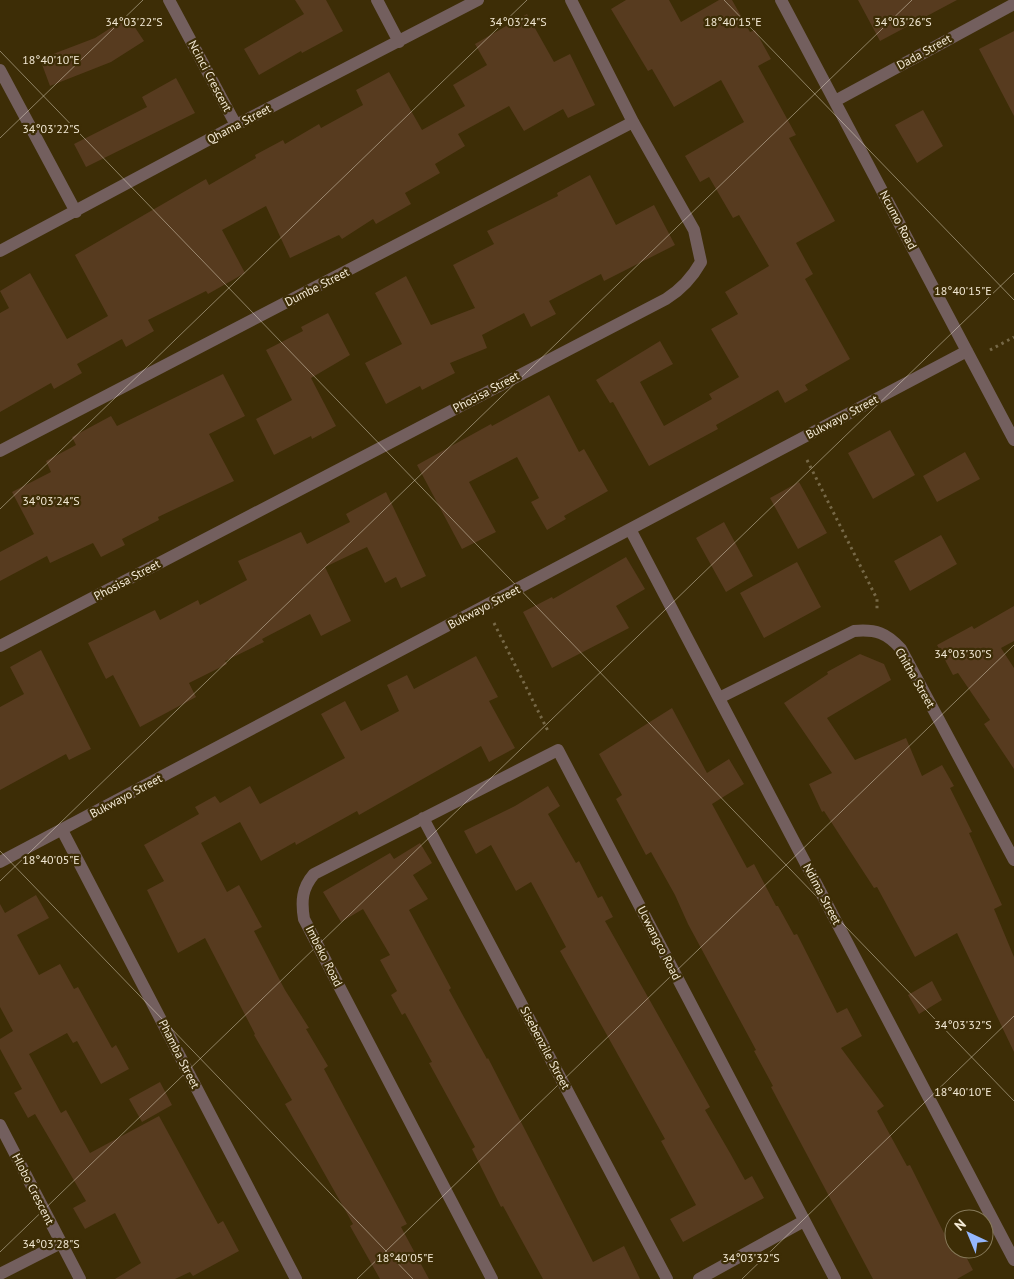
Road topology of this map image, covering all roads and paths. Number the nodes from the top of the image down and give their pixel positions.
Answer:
1 (169, 0) edge
2 (376, 0) edge
3 (478, 0) edge
4 (571, 0) edge
5 (781, 0) edge
6 (1008, 4) edge
7 (399, 42) junction
8 (0, 70) edge
9 (835, 101) junction
10 (634, 122) junction
11 (236, 125) junction
12 (76, 212) junction
13 (0, 251) edge
14 (1014, 338) edge
15 (970, 355) junction
16 (1014, 440) edge
17 (797, 441) junction
18 (0, 451) edge
19 (630, 529) junction
20 (486, 606) junction
21 (877, 630) junction
22 (0, 646) edge
23 (719, 698) junction
24 (558, 750) junction
25 (423, 818) junction
26 (62, 830) junction
27 (1014, 860) edge
28 (0, 862) edge
29 (0, 1125) edge
30 (804, 1221) junction
31 (61, 1243) junction
32 (1014, 1260) edge
33 (0, 1274) edge
34 (80, 1279) edge
35 (296, 1279) edge
36 (492, 1279) edge
37 (667, 1279) edge
38 (699, 1279) edge
39 (835, 1279) edge

1 - 11 street, Ncinci Crescent
2 - 7 street
3 - 7 street, Qhama Street
4 - 10 street, Phosisa Street
5 - 9 street, Ncumo Road
6 - 9 street, Dada Street
7 - 11 street, Qhama Street
8 - 12 street
9 - 15 street, Ncumo Road
10 - 18 street, Dumbe Street
10 - 22 street, Phosisa Street
11 - 12 street, Qhama Street
12 - 13 street, Qhama Street
14 - 15 path
15 - 16 street, Ncumo Road
15 - 17 street, Bukwayo Street
17 - 19 street, Bukwayo Street
17 - 21 path
19 - 20 street, Bukwayo Street
19 - 23 street, Ndima Street
20 - 24 path
20 - 26 street, Bukwayo Street
21 - 23 street
21 - 27 street, Chitha Street
23 - 32 street, Ndima Street
24 - 25 street, Imbeko Road
24 - 30 street, Ucwangco Road
25 - 36 street, Imbeko Road
25 - 37 street, Sisebenzile Street
26 - 28 street, Bukwayo Street
26 - 35 street, Phamba Street
29 - 31 street, Hlobo Crescent
30 - 38 street
30 - 39 street, Ucwangco Road
31 - 33 street
31 - 34 street, Hlobo Crescent

